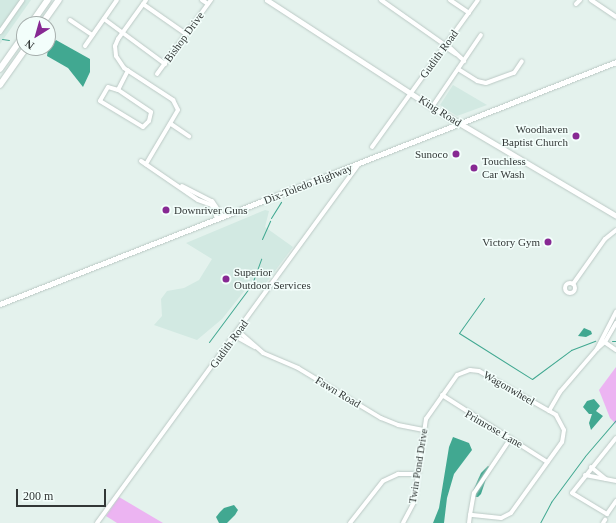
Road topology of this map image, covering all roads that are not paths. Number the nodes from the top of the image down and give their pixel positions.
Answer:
1 (22, 0) edge
2 (48, 0) edge
3 (59, 0) edge
4 (116, 0) edge
5 (202, 0) edge
6 (267, 0) edge
7 (381, 0) edge
8 (450, 0) edge
9 (478, 0) edge
10 (580, 0) edge
11 (591, 0) edge
12 (144, 2) edge
13 (209, 2) edge
14 (576, 4) dead end
15 (469, 13) junction
16 (37, 16) edge
17 (48, 16) edge
18 (616, 17) edge
19 (104, 19) junction
20 (70, 20) dead end
21 (0, 32) edge
22 (122, 33) junction
23 (186, 34) junction
24 (92, 35) junction
25 (481, 35) dead end
26 (445, 45) junction
27 (16, 46) edge
28 (84, 46) dead end
29 (20, 56) edge
30 (464, 60) junction
31 (522, 61) dead end
32 (616, 62) edge
33 (165, 64) junction
34 (0, 69) edge
35 (458, 69) junction
36 (128, 70) junction
37 (157, 74) dead end
38 (0, 85) edge
39 (118, 90) junction
40 (410, 93) junction
41 (432, 107) junction
42 (171, 124) junction
43 (460, 124) junction
44 (189, 136) dead end
45 (372, 147) dead end
46 (140, 161) dead end
47 (146, 164) junction
48 (359, 164) junction
49 (201, 199) junction
50 (616, 216) edge
51 (223, 217) junction
52 (217, 219) junction
53 (616, 230) edge
54 (573, 284) dead end
55 (0, 304) edge
56 (616, 312) edge
57 (616, 323) edge
58 (238, 331) junction
59 (235, 336) junction
60 (601, 339) junction
61 (605, 342) junction
62 (255, 347) junction
63 (597, 349) junction
64 (616, 350) edge
65 (462, 371) joint
66 (442, 395) junction
67 (548, 411) junction
68 (424, 430) junction
69 (511, 438) junction
70 (616, 438) edge
71 (547, 462) junction
72 (591, 467) junction
73 (417, 474) junction
74 (585, 475) junction
75 (606, 479) junction
76 (616, 481) edge
77 (616, 501) edge
78 (470, 515) junction
79 (98, 523) edge
80 (350, 523) edge
81 (403, 523) edge
82 (469, 523) edge

1 - 21 street
2 - 16 highway
3 - 17 highway
4 - 19 street
5 - 13 street
6 - 40 main road, King Road
7 - 26 street
8 - 15 street
9 - 15 street, Gudith Road
10 - 14 street
11 - 18 street
12 - 22 street
12 - 23 street
13 - 23 street, Bishop Drive
15 - 26 street, Gudith Road
19 - 22 street
19 - 24 street
20 - 24 street
22 - 33 street
22 - 36 street
23 - 33 street, Bishop Drive
24 - 28 street
25 - 30 street
26 - 30 street
26 - 40 street, Gudith Road
27 - 34 highway
29 - 38 highway
30 - 35 street
31 - 35 street
32 - 43 main road, Dix-Toledo Highway
33 - 37 street, Bishop Drive
35 - 41 street
36 - 39 street
36 - 42 street
39 - 39 street
40 - 41 main road, King Road
40 - 45 street, Gudith Road
41 - 43 main road, King Road
42 - 44 street
42 - 47 street
43 - 48 main road, Dix-Toledo Highway
43 - 50 main road, King Road
46 - 47 street
47 - 49 street
48 - 51 main road, Dix-Toledo Highway
48 - 58 street, Gudith Road
49 - 51 street
49 - 52 street
51 - 52 main road, Dix-Toledo Highway
52 - 55 main road, Dix-Toledo Highway
53 - 54 street
56 - 60 street
57 - 61 street
58 - 59 street, Gudith Road
58 - 62 street, Fawn Road
59 - 62 street, Fawn Road
59 - 79 street, Gudith Road
60 - 61 street
60 - 63 street
61 - 63 street
61 - 64 street
62 - 68 street, Fawn Road
63 - 67 street
65 - 66 street, Twin Pond Drive
65 - 67 street, Wagonwheel
66 - 68 street, Twin Pond Drive
66 - 69 street, Primrose Lane
67 - 71 street, Wagonwheel
68 - 73 street, Twin Pond Drive
69 - 71 street, Primrose Lane
69 - 78 street
70 - 72 street
71 - 78 street
72 - 74 street
72 - 75 street
73 - 80 street
73 - 81 street, Twin Pond Drive
74 - 75 street
74 - 77 street
75 - 76 street
78 - 82 street

